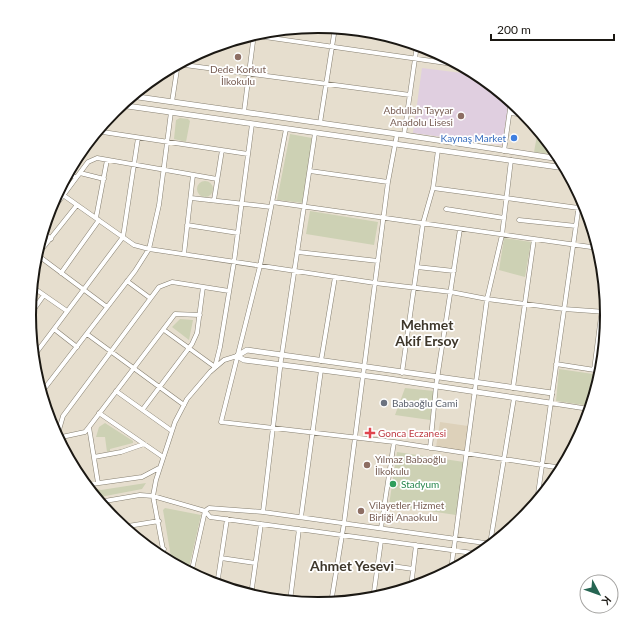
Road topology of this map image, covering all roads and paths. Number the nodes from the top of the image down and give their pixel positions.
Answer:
1 (335, 34) edge
2 (267, 37) edge
3 (252, 41) edge
4 (332, 47) junction
5 (417, 51) edge
6 (416, 59) junction
7 (443, 63) edge
8 (187, 65) edge
9 (177, 71) edge
10 (248, 73) junction
11 (326, 84) junction
12 (410, 95) junction
13 (139, 97) edge
14 (172, 102) junction
15 (129, 106) edge
16 (510, 110) edge
17 (171, 112) junction
18 (244, 112) junction
19 (510, 113) junction
20 (514, 114) edge
21 (320, 123) junction
22 (252, 124) junction
23 (286, 129) junction
24 (103, 132) edge
25 (315, 133) junction
26 (397, 134) junction
27 (404, 135) junction
28 (138, 138) junction
29 (167, 142) junction
30 (396, 143) junction
31 (222, 150) junction
32 (438, 150) junction
33 (504, 151) junction
34 (248, 154) junction
35 (552, 158) edge
36 (107, 160) junction
37 (511, 160) junction
38 (134, 165) junction
39 (558, 167) edge
40 (164, 169) junction
41 (310, 171) junction
42 (80, 173) junction
43 (72, 175) edge
44 (193, 175) junction
45 (76, 178) junction
46 (104, 179) junction
47 (217, 179) junction
48 (388, 182) junction
49 (433, 188) junction
50 (63, 195) joint
51 (507, 197) junction
52 (191, 198) junction
53 (214, 200) junction
54 (272, 202) junction
55 (242, 204) junction
56 (78, 205) junction
57 (271, 208) junction
58 (305, 208) junction
59 (578, 208) joint
60 (446, 209) dead end
61 (504, 218) junction
62 (97, 219) junction
63 (383, 219) junction
64 (519, 220) dead end
65 (423, 223) junction
66 (188, 225) junction
67 (576, 226) junction
68 (460, 229) junction
69 (238, 233) junction
70 (47, 235) edge
71 (502, 235) junction
72 (123, 237) junction
73 (51, 239) junction
74 (534, 239) junction
75 (573, 245) junction
76 (44, 247) edge
77 (591, 247) edge
78 (149, 249) junction
79 (298, 252) junction
80 (184, 254) junction
81 (41, 259) edge
82 (378, 261) junction
83 (234, 262) junction
84 (260, 266) junction
85 (417, 267) junction
86 (454, 270) junction
87 (295, 271) junction
88 (61, 273) junction
89 (335, 277) junction
90 (127, 281) junction
91 (375, 283) junction
92 (203, 287) junction
93 (414, 287) junction
94 (84, 289) junction
95 (37, 290) edge
96 (230, 291) junction
97 (451, 292) junction
98 (44, 295) junction
99 (150, 298) junction
100 (487, 299) junction
101 (525, 303) junction
102 (36, 306) edge
103 (107, 307) junction
104 (564, 309) junction
105 (67, 311) junction
106 (600, 312) edge
107 (200, 315) junction
108 (54, 329) junction
109 (164, 330) junction
110 (87, 334) junction
111 (598, 344) edge
112 (77, 347) junction
113 (189, 348) junction
114 (38, 351) edge
115 (110, 351) junction
116 (281, 355) junction
117 (237, 356) junction
118 (321, 361) junction
119 (280, 364) junction
120 (556, 364) junction
121 (215, 367) junction
122 (363, 367) junction
123 (134, 369) junction
124 (321, 370) junction
125 (594, 370) joint
126 (402, 373) junction
127 (363, 376) junction
128 (439, 378) junction
129 (477, 383) junction
130 (436, 386) junction
131 (45, 387) edge
132 (160, 387) junction
133 (513, 388) junction
134 (116, 390) junction
135 (476, 392) junction
136 (552, 393) junction
137 (514, 398) junction
138 (550, 403) junction
139 (184, 405) junction
140 (584, 408) edge
141 (143, 409) junction
142 (99, 413) junction
143 (89, 427) junction
144 (59, 428) edge
145 (273, 429) junction
146 (172, 431) junction
147 (312, 433) junction
148 (64, 437) edge
149 (356, 438) junction
150 (394, 442) junction
151 (144, 444) junction
152 (430, 448) junction
153 (468, 454) junction
154 (94, 457) junction
155 (163, 457) junction
156 (505, 460) junction
157 (542, 466) junction
158 (555, 467) edge
159 (160, 468) junction
160 (98, 483) junction
161 (92, 484) edge
162 (539, 490) edge
163 (153, 496) junction
164 (105, 501) edge
165 (205, 511) junction
166 (264, 512) junction
167 (301, 517) junction
168 (227, 519) junction
169 (159, 521) junction
170 (344, 523) junction
171 (261, 524) junction
172 (131, 526) edge
173 (381, 528) junction
174 (299, 529) junction
175 (341, 535) junction
176 (492, 536) edge
177 (454, 538) junction
178 (381, 541) junction
179 (483, 543) edge
180 (416, 545) junction
181 (164, 548) junction
182 (161, 549) edge
183 (454, 550) junction
184 (165, 551) edge
185 (469, 552) edge
186 (221, 558) junction
187 (452, 562) edge
188 (255, 563) junction
189 (378, 564) junction
190 (192, 568) edge
191 (413, 569) junction
192 (218, 579) edge
193 (412, 581) edge
194 (252, 589) edge
195 (374, 592) edge
196 (291, 596) edge
197 (332, 596) edge

1 - 4 street
2 - 4 street
3 - 10 street
4 - 6 street
4 - 11 street
5 - 6 street
6 - 7 street
6 - 12 street
8 - 10 street
9 - 14 street
10 - 11 street
10 - 18 street
11 - 12 street
11 - 21 street
12 - 27 street
13 - 14 street
14 - 18 street
15 - 17 street
16 - 19 street
17 - 22 street
17 - 29 street
18 - 21 street
19 - 20 street
19 - 33 street
21 - 26 street
22 - 23 street
22 - 34 street
23 - 25 street
23 - 54 street
24 - 28 street
25 - 30 street
25 - 41 street
26 - 27 street
26 - 30 street
27 - 33 street
28 - 29 street
28 - 38 street
29 - 31 street
29 - 40 street
30 - 32 street
30 - 48 street
31 - 34 street
31 - 47 street
32 - 37 street
32 - 49 street
33 - 35 street
34 - 55 street
36 - 38 street
36 - 42 street
36 - 46 street
37 - 39 street
37 - 51 street
38 - 40 street
38 - 72 street
40 - 44 street
40 - 78 street
41 - 48 street
41 - 58 street
42 - 45 street
42 - 46 street
43 - 45 street
44 - 47 street
44 - 52 street
45 - 50 street
46 - 62 street
47 - 53 street
48 - 63 street
49 - 51 street
49 - 65 street
50 - 56 street
51 - 59 street
51 - 61 street
52 - 53 street
52 - 66 street
53 - 55 street
54 - 57 street
54 - 58 street
55 - 57 street
55 - 69 street
56 - 62 street
56 - 73 street
57 - 84 street
58 - 63 street
58 - 79 street
59 - 67 street
60 - 61 street
61 - 71 street
62 - 72 street
62 - 88 street
63 - 65 street
63 - 82 street
64 - 67 street
65 - 68 street
65 - 85 street
66 - 69 street
66 - 80 street
67 - 75 street
68 - 71 street
68 - 86 street
69 - 83 street
70 - 73 street
71 - 74 street
71 - 100 street
72 - 78 street
72 - 94 street
73 - 76 street
74 - 75 street
74 - 101 street
75 - 77 street
75 - 104 street
78 - 80 street
78 - 90 street
79 - 82 street
79 - 87 street
80 - 83 street
81 - 88 street
82 - 91 street
83 - 84 street
83 - 96 street
84 - 87 street
84 - 117 street
85 - 86 street
85 - 93 street
86 - 97 street
87 - 89 street
87 - 116 street
88 - 94 street
89 - 91 street
89 - 118 street
90 - 99 street
90 - 103 street
91 - 93 street
91 - 122 street
92 - 96 street
92 - 99 street
92 - 107 street
93 - 97 street
93 - 126 street
94 - 103 street
94 - 105 street
95 - 98 street
96 - 121 street
97 - 100 street
97 - 128 street
98 - 102 street
98 - 105 street
99 - 115 street
100 - 101 street
100 - 129 street
101 - 104 street
101 - 133 street
103 - 110 street
104 - 106 street
104 - 120 street
105 - 108 street
107 - 109 street
107 - 113 street
108 - 112 street
108 - 114 street
109 - 113 street
109 - 123 street
110 - 112 street
110 - 115 street
111 - 125 street
112 - 131 street
113 - 121 street
113 - 132 street
115 - 123 street
115 - 144 street
116 - 117 street
116 - 118 street
116 - 119 street
117 - 119 street
117 - 121 street
117 - 145 street
118 - 122 street
119 - 124 street
119 - 145 street
120 - 125 street
120 - 136 street
121 - 139 street
122 - 126 street
122 - 127 street
123 - 132 street
123 - 134 street
124 - 127 street
124 - 147 street
126 - 128 street
127 - 130 street
127 - 149 street
128 - 129 street
128 - 130 street
129 - 133 street
129 - 135 street
130 - 135 street
130 - 152 street
132 - 139 street
132 - 141 street
133 - 136 street
134 - 141 street
134 - 142 street
135 - 137 street
135 - 153 street
136 - 138 street
137 - 138 street
137 - 156 street
138 - 140 street
138 - 157 street
139 - 146 street
141 - 146 street
142 - 143 street
142 - 151 street
143 - 148 street
143 - 154 street
145 - 147 street
145 - 166 street
146 - 155 street
147 - 149 street
147 - 167 street
149 - 150 street
149 - 170 street
150 - 152 street
150 - 173 street
151 - 154 street
151 - 155 street
152 - 153 street
153 - 156 street
153 - 177 street
154 - 160 street
155 - 159 street
156 - 157 street
156 - 176 street
157 - 158 street
157 - 162 street
159 - 160 street
159 - 163 street
160 - 161 street
163 - 164 street
163 - 165 street
163 - 169 street
165 - 166 street
165 - 168 street
165 - 190 street
166 - 167 street
167 - 170 street
168 - 171 street
168 - 186 street
169 - 172 street
169 - 181 street
170 - 173 street
170 - 175 street
171 - 174 street
171 - 188 street
173 - 177 street
174 - 175 street
174 - 196 street
175 - 178 street
175 - 197 street
177 - 179 street
177 - 183 street
178 - 180 street
178 - 189 street
180 - 183 street
180 - 191 street
181 - 182 street
181 - 184 street
183 - 185 street
183 - 187 street
186 - 188 street
186 - 192 street
188 - 194 street
189 - 191 street
189 - 195 street
191 - 193 street

